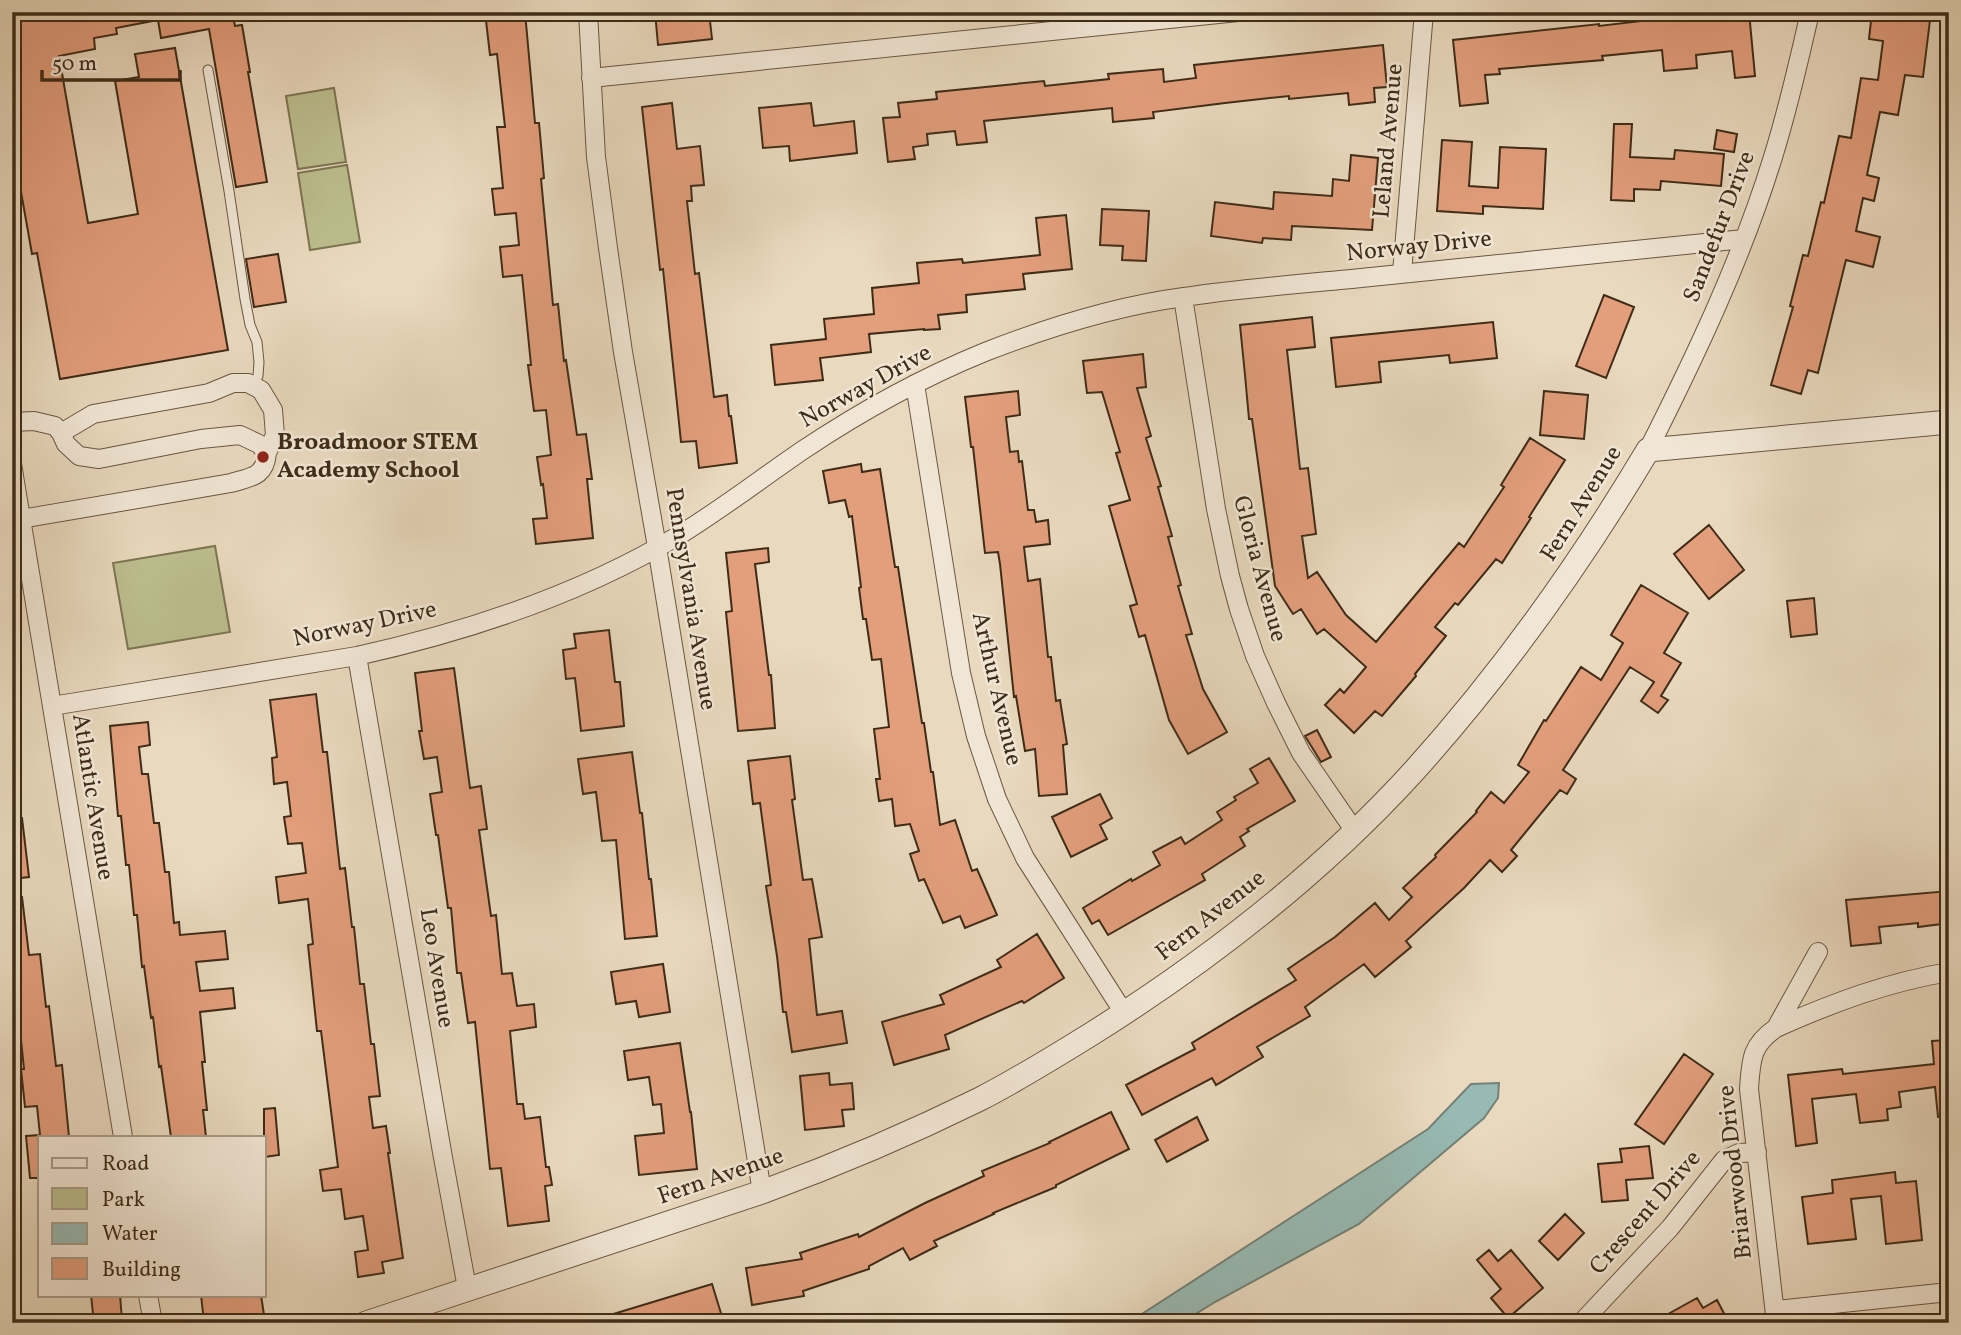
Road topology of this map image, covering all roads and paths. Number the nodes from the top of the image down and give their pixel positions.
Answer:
1 (588, 12) edge
2 (1238, 12) edge
3 (1424, 12) edge
4 (1810, 12) edge
5 (208, 70) dead end
6 (591, 78) junction
7 (1744, 240) junction
8 (1402, 273) junction
9 (1183, 297) junction
10 (915, 384) junction
11 (252, 386) junction
12 (12, 422) edge
13 (1949, 422) edge
14 (61, 433) junction
15 (1648, 450) junction
16 (267, 453) junction
17 (12, 464) edge
18 (21, 519) junction
19 (657, 547) junction
20 (357, 656) junction
21 (52, 706) junction
22 (1354, 830) junction
23 (1818, 952) dead end
24 (1949, 972) edge
25 (1124, 1013) junction
26 (1776, 1028) junction
27 (123, 1136) edge
28 (1756, 1152) junction
29 (762, 1192) junction
30 (467, 1289) junction
31 (1949, 1292) edge
32 (148, 1296) edge
33 (1776, 1316) edge
34 (153, 1323) edge
35 (366, 1323) edge
36 (1581, 1323) edge

1 - 6 street, Pennsylvania Avenue
2 - 6 street
3 - 8 street, Leland Avenue
4 - 7 street, Sandefur Drive
5 - 11 lane
6 - 19 street, Pennsylvania Avenue
7 - 8 street, Norway Drive
7 - 15 street, Sandefur Drive
8 - 9 street, Norway Drive
9 - 10 street, Norway Drive
9 - 22 street, Gloria Avenue
10 - 19 street, Norway Drive
10 - 25 street, Arthur Avenue
11 - 14 street
11 - 16 street
12 - 14 street
13 - 15 street, Fern Avenue
14 - 16 street
15 - 22 street, Fern Avenue
16 - 18 street
17 - 18 street, Atlantic Avenue
18 - 21 street, Atlantic Avenue
19 - 20 street, Norway Drive
19 - 29 street, Pennsylvania Avenue
20 - 21 street, Norway Drive
20 - 30 street, Leo Avenue
21 - 27 street, Atlantic Avenue
22 - 25 street, Fern Avenue
23 - 26 street, Briarwood Drive
24 - 26 street
25 - 29 street, Fern Avenue
26 - 28 street, Briarwood Drive
28 - 33 street, Briarwood Drive
28 - 36 street, Crescent Drive
29 - 30 street, Fern Avenue
30 - 35 street, Fern Avenue
31 - 33 street
32 - 34 street

